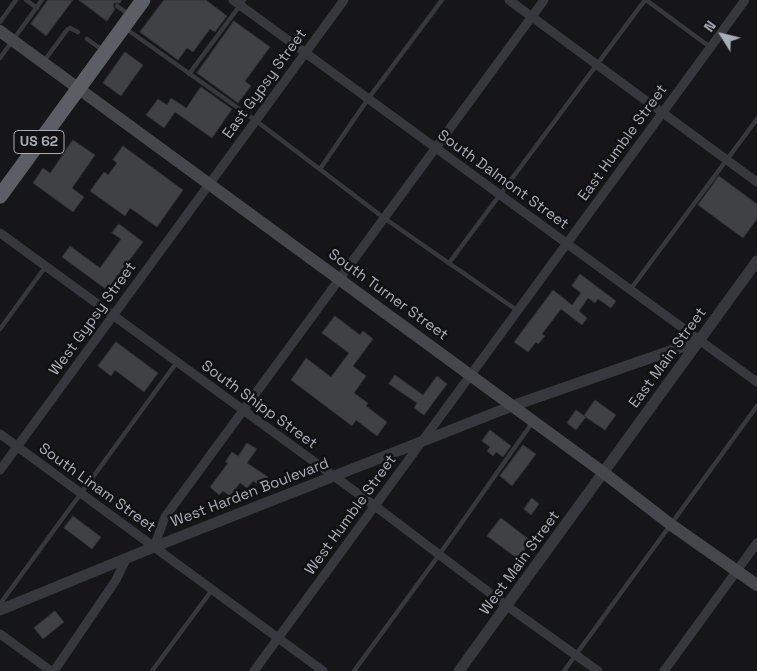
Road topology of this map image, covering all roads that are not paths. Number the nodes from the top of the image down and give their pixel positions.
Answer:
1 (16, 0) edge
2 (26, 0) edge
3 (42, 0) edge
4 (143, 0) edge
5 (344, 0) edge
6 (442, 0) edge
7 (509, 0) edge
8 (544, 0) edge
9 (645, 0) edge
10 (744, 0) edge
11 (239, 2) edge
12 (117, 6) dead end
13 (37, 8) junction
14 (532, 17) junction
15 (0, 22) edge
16 (127, 22) junction
17 (0, 31) edge
18 (78, 32) dead end
19 (87, 39) dead end
20 (13, 41) junction
21 (710, 47) junction
22 (105, 52) junction
23 (305, 53) junction
24 (0, 58) edge
25 (43, 63) junction
26 (597, 64) junction
27 (189, 74) junction
28 (78, 88) junction
29 (368, 99) junction
30 (663, 112) junction
31 (757, 119) edge
32 (255, 120) junction
33 (436, 148) junction
34 (727, 160) junction
35 (320, 169) junction
36 (757, 182) edge
37 (208, 184) junction
38 (500, 195) junction
39 (0, 196) edge
40 (384, 218) junction
41 (0, 233) edge
42 (567, 243) junction
43 (757, 261) edge
44 (449, 263) junction
45 (46, 266) junction
46 (338, 280) junction
47 (630, 290) junction
48 (518, 311) junction
49 (114, 315) junction
50 (0, 329) edge
51 (699, 340) junction
52 (177, 362) junction
53 (471, 376) junction
54 (757, 382) edge
55 (512, 406) junction
56 (757, 406) edge
57 (243, 410) junction
58 (533, 421) junction
59 (0, 434) edge
60 (422, 442) junction
61 (17, 447) junction
62 (0, 470) edge
63 (604, 474) junction
64 (335, 477) junction
65 (80, 493) junction
66 (375, 506) junction
67 (670, 524) junction
68 (757, 543) edge
69 (154, 547) junction
70 (439, 555) junction
71 (126, 559) junction
72 (737, 571) junction
73 (757, 585) edge
74 (212, 590) junction
75 (0, 604) edge
76 (506, 606) junction
77 (0, 610) edge
78 (0, 634) edge
79 (278, 638) junction
80 (576, 655) junction
81 (52, 671) edge
82 (152, 671) edge
83 (254, 671) edge
84 (322, 671) edge
85 (354, 671) edge
86 (459, 671) edge
87 (564, 671) edge
88 (598, 671) edge
89 (664, 671) edge

1 - 15 lane
2 - 13 lane
3 - 13 lane
4 - 16 highway, US 62
5 - 23 street, East Gypsy Street
6 - 29 lane
7 - 14 street
8 - 14 street
9 - 21 lane
9 - 26 lane
10 - 21 street, East Humble Street
11 - 23 street, South Dalmont Street
11 - 27 lane
12 - 16 lane
13 - 20 lane
14 - 26 street
14 - 33 street
16 - 22 highway, US 62
16 - 27 lane
17 - 20 main road, South Turner Street
18 - 25 lane
19 - 22 lane
20 - 24 lane
20 - 25 main road, South Turner Street
21 - 30 street, East Humble Street
22 - 28 highway, US 62
23 - 29 street, South Dalmont Street
23 - 32 street, East Gypsy Street
25 - 28 main road, South Turner Street
26 - 30 street
26 - 38 lane
27 - 32 lane
28 - 37 main road, South Turner Street
28 - 39 highway, US 62
29 - 33 street, South Dalmont Street
29 - 35 lane
30 - 34 street
30 - 42 street, East Humble Street
31 - 34 lane
32 - 35 lane
32 - 37 street, East Gypsy Street
33 - 38 street, South Dalmont Street
33 - 40 street
34 - 36 street
34 - 47 lane
35 - 40 lane
37 - 46 main road, South Turner Street
37 - 49 street, West Gypsy Street
38 - 42 street, South Dalmont Street
38 - 44 lane
40 - 44 lane
40 - 46 street
41 - 45 street, South Shipp Street
42 - 47 street, South Dalmont Street
42 - 48 street, East Humble Street
43 - 51 street, East Main Street
44 - 48 lane
45 - 49 street, South Shipp Street
45 - 50 lane
46 - 53 main road, South Turner Street
46 - 57 street
47 - 51 street, South Dalmont Street
48 - 53 street, East Humble Street
49 - 52 street, South Shipp Street
49 - 61 street, West Gypsy Street
51 - 54 street, South Dalmont Street
51 - 55 street, West Harden Boulevard
51 - 63 street, East Main Street
52 - 57 street, South Shipp Street
52 - 65 lane
53 - 55 main road, South Turner Street
53 - 60 street, West Humble Street
55 - 58 main road, South Turner Street
55 - 60 street, West Harden Boulevard
56 - 67 lane
57 - 64 street, South Shipp Street
57 - 69 street
58 - 63 main road, South Turner Street
58 - 70 lane
59 - 61 street, South Linam Street
60 - 64 street, West Harden Boulevard
60 - 66 street, West Humble Street
61 - 62 street, West Gypsy Street
61 - 65 street, South Linam Street
63 - 67 main road, South Turner Street
63 - 76 street, West Main Street
64 - 66 street, South Shipp Street
64 - 69 street, West Harden Boulevard
65 - 69 street, South Linam Street
65 - 75 lane
66 - 70 street, South Shipp Street
66 - 79 street, West Humble Street
67 - 72 main road, South Turner Street
67 - 80 lane
68 - 72 street
69 - 71 street, West Harden Boulevard
69 - 74 street, South Linam Street
70 - 76 street, South Shipp Street
70 - 85 lane
71 - 77 street, West Harden Boulevard
71 - 81 street
72 - 73 main road, South Turner Street
72 - 89 street
74 - 79 street, South Linam Street
74 - 82 lane
76 - 80 street, South Shipp Street
76 - 86 street, West Main Street
78 - 81 street
79 - 83 street, West Humble Street
79 - 84 street, South Linam Street
80 - 87 lane
80 - 88 street, South Shipp Street

